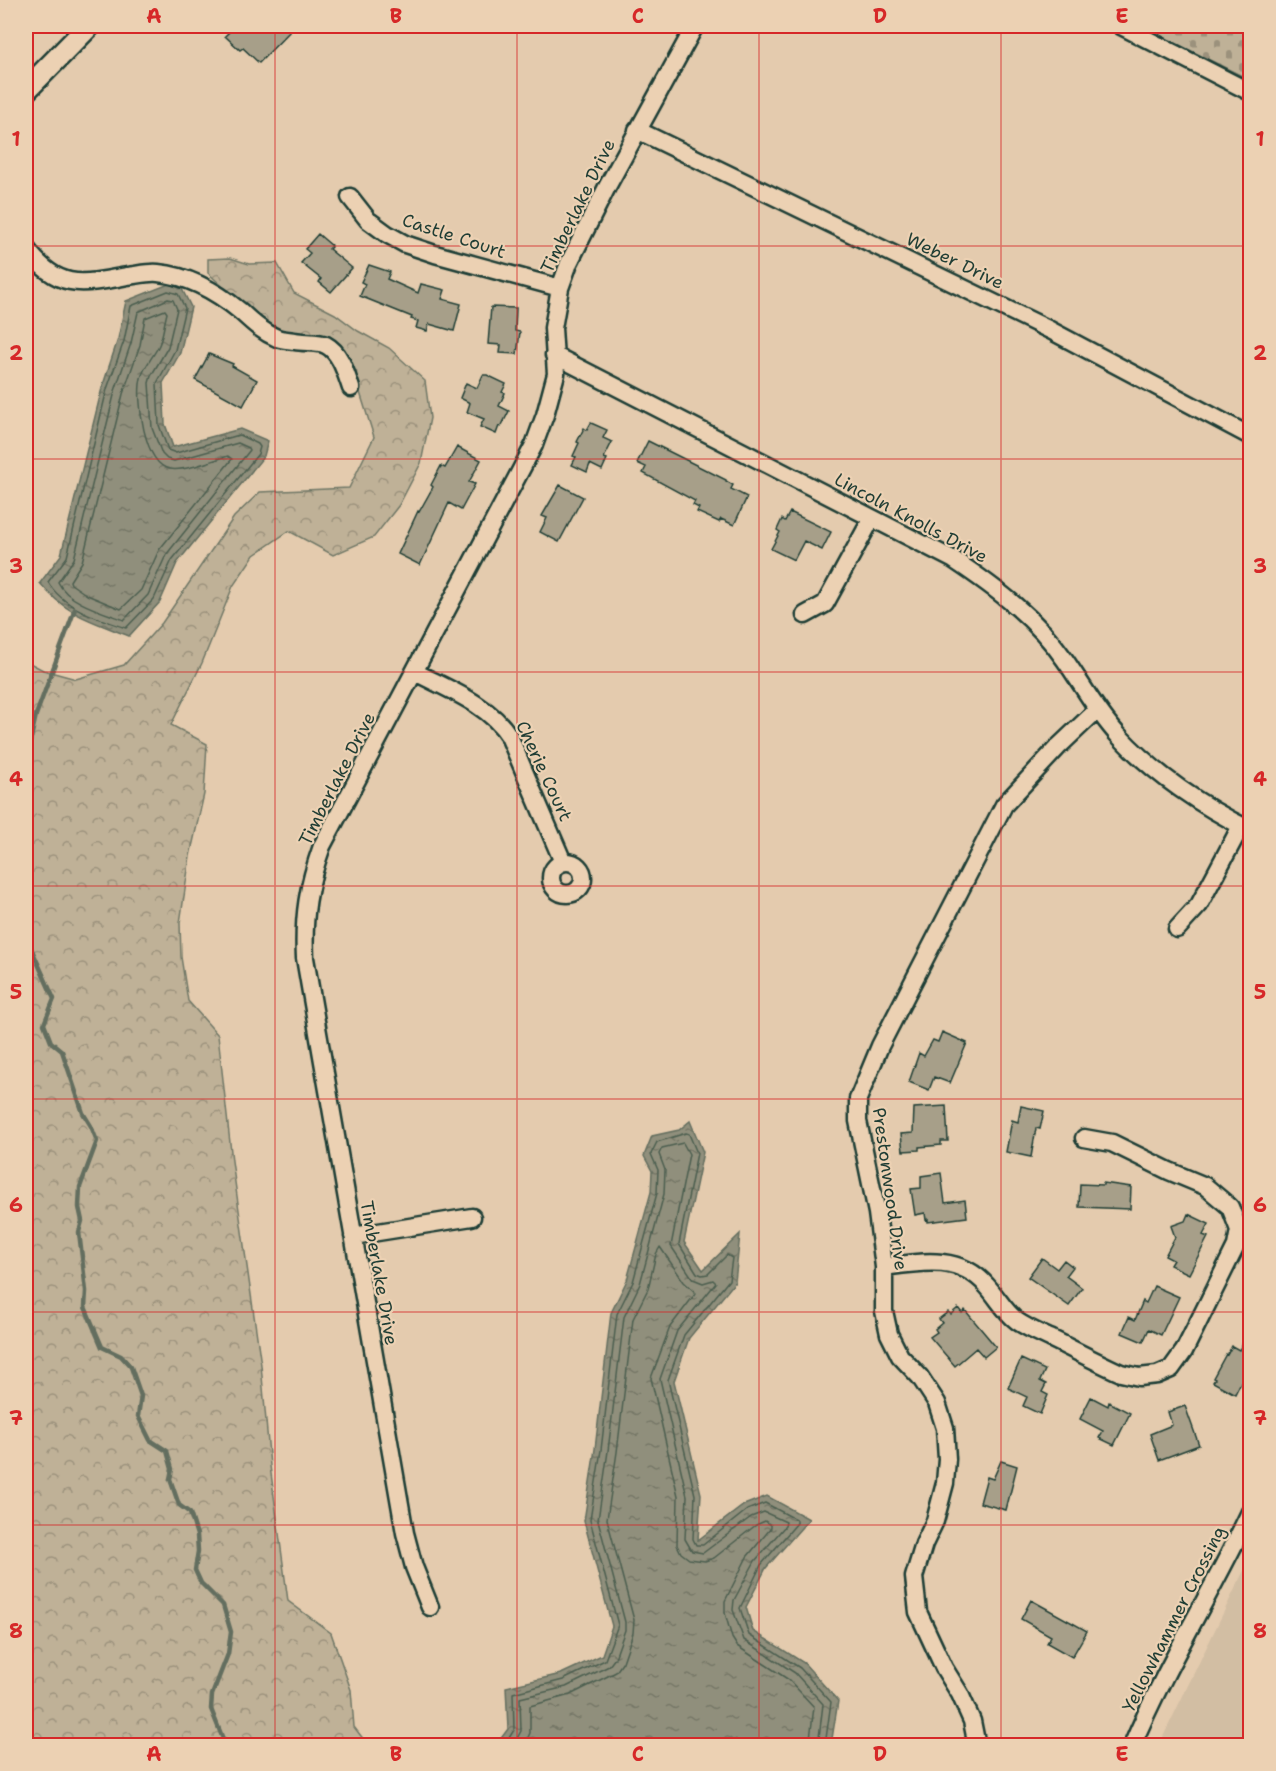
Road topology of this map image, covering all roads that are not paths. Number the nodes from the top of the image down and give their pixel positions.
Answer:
1 (89, 26) edge
2 (695, 26) edge
3 (1122, 26) edge
4 (26, 90) edge
5 (1251, 92) edge
6 (637, 130) junction
7 (350, 197) dead end
8 (26, 248) edge
9 (560, 288) junction
10 (554, 355) junction
11 (351, 387) dead end
12 (1251, 436) edge
13 (872, 518) junction
14 (805, 615) dead end
15 (415, 672) junction
16 (1097, 710) junction
17 (1246, 828) edge
18 (563, 862) dead end
19 (1177, 929) dead end
20 (1084, 1138) dead end
21 (472, 1217) dead end
22 (353, 1236) junction
23 (884, 1267) junction
24 (1251, 1512) edge
25 (430, 1607) dead end
26 (977, 1746) edge
27 (1132, 1746) edge

1 - 4 main road
2 - 6 street, Timberlake Drive
3 - 5 street
6 - 9 street, Timberlake Drive
6 - 12 street, Weber Drive
7 - 9 street, Castle Court
8 - 11 street
9 - 10 street, Timberlake Drive
10 - 13 street, Lincoln Knolls Drive
10 - 15 street, Timberlake Drive
13 - 14 street
13 - 16 street, Lincoln Knolls Drive
15 - 18 street, Cherie Court
15 - 22 street, Timberlake Drive
16 - 17 street, Lincoln Knolls Drive
16 - 23 street, Prestonwood Drive
17 - 19 street
20 - 23 street
21 - 22 street
22 - 25 street, Timberlake Drive
23 - 26 street, Prestonwood Drive
24 - 27 street, Yellowhammer Crossing

